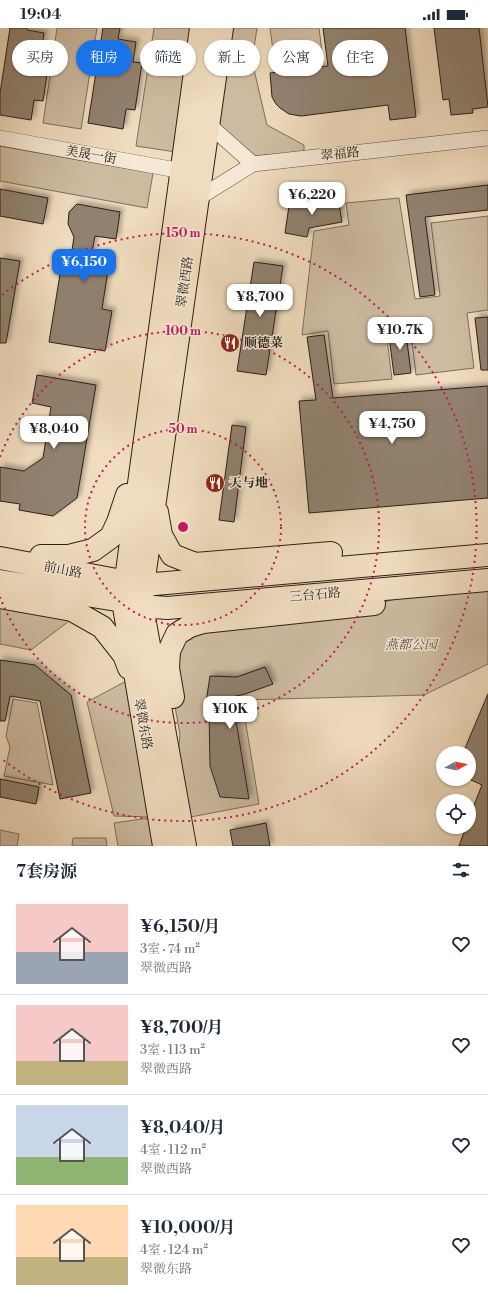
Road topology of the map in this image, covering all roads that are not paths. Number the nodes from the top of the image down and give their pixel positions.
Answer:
1 (201, 28) edge
2 (222, 28) edge
3 (208, 124) junction
4 (0, 138) edge
5 (488, 138) edge
6 (253, 164) junction
7 (182, 171) junction
8 (197, 199) junction
9 (146, 431) junction
10 (154, 501) junction
11 (488, 555) edge
12 (0, 557) edge
13 (464, 557) junction
14 (488, 580) edge
15 (0, 581) edge
16 (441, 584) junction
17 (133, 593) junction
18 (0, 598) edge
19 (137, 685) junction
20 (175, 793) junction
21 (164, 846) edge
22 (185, 846) edge

1 - 7 main road, 翠微西路
2 - 3 main road, 翠微西路
3 - 6 street
3 - 8 main road, 翠微西路
4 - 7 street, 美晟一街
5 - 6 street, 翠福路
6 - 8 street
7 - 9 main road, 翠微西路
8 - 10 main road, 翠微西路
9 - 12 main road
9 - 17 main road, 翠微西路
10 - 13 main road
10 - 17 main road, 翠微西路
11 - 13 main road, 三台石路
12 - 17 main road, 前山路
13 - 17 main road, 三台石路
14 - 16 main road, 三台石路
15 - 17 main road, 前山路
16 - 17 main road, 三台石路
16 - 20 main road
17 - 19 main road, 翠微东路
17 - 20 main road, 翠微东路
18 - 19 main road
19 - 21 main road, 翠微东路
20 - 22 main road, 翠微东路

